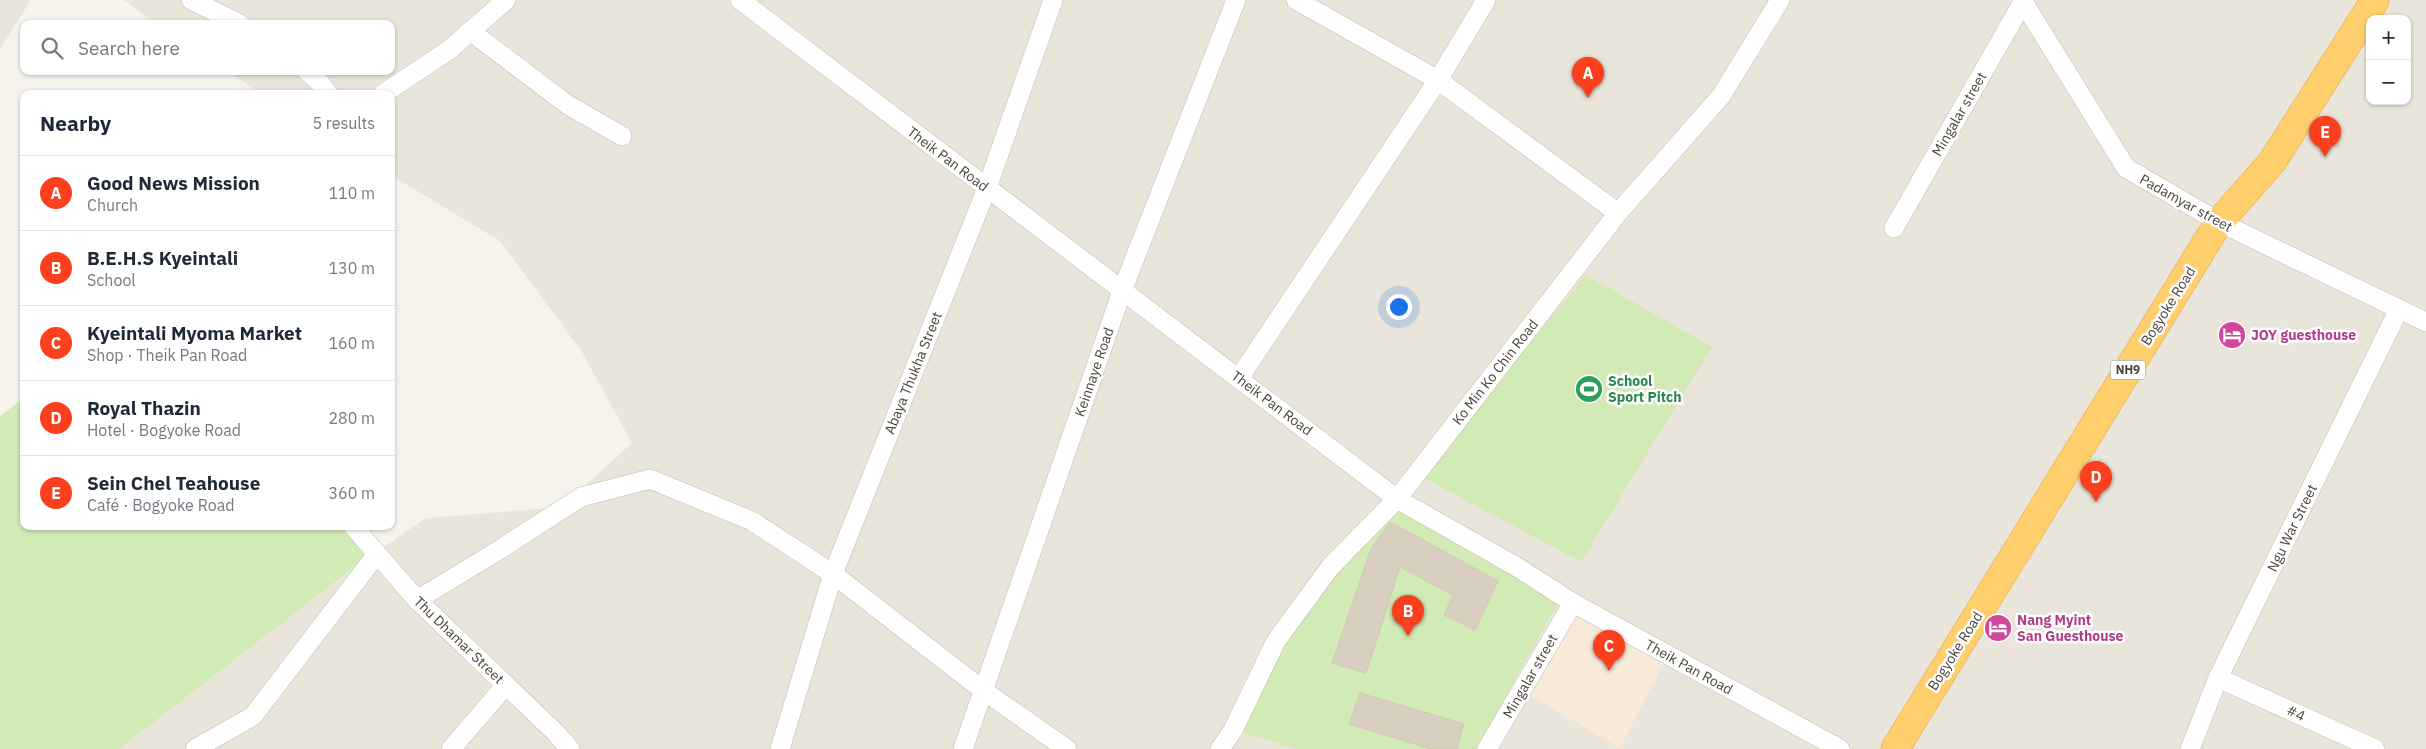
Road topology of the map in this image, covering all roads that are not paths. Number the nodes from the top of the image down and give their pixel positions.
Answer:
1 (191, 0) edge
2 (506, 0) edge
3 (740, 0) edge
4 (1053, 0) edge
5 (1236, 0) edge
6 (1296, 0) edge
7 (1486, 0) edge
8 (1780, 0) edge
9 (2376, 0) edge
10 (2023, 1) edge
11 (232, 20) edge
12 (470, 31) junction
13 (311, 75) edge
14 (1438, 80) junction
15 (324, 90) edge
16 (389, 90) edge
17 (622, 136) dead end
18 (987, 188) junction
19 (1618, 214) junction
20 (2219, 222) junction
21 (1894, 228) dead end
22 (1122, 291) junction
23 (2399, 309) junction
24 (2426, 322) edge
25 (1239, 378) junction
26 (1397, 499) junction
27 (356, 530) edge
28 (377, 554) junction
29 (833, 574) junction
30 (416, 600) junction
31 (1573, 603) junction
32 (2218, 678) junction
33 (506, 685) junction
34 (984, 691) junction
35 (195, 749) edge
36 (451, 749) edge
37 (570, 749) edge
38 (780, 749) edge
39 (963, 749) edge
40 (1067, 749) edge
41 (1220, 749) edge
42 (1487, 749) edge
43 (1840, 749) edge
44 (1895, 749) edge
45 (2190, 749) edge
46 (2375, 749) edge

1 - 11 street
2 - 12 street
3 - 18 street, Theik Pan Road
4 - 18 street, Abaya Thukha Street
5 - 22 street, Keinnaye Road
6 - 14 street
7 - 14 street
8 - 19 street, Ko Min Ko Chin Road
9 - 20 highway, Bogyoke Road / NH9
10 - 20 street, Padamyar street
10 - 21 street, Mingalar street
12 - 16 street
12 - 17 street
13 - 15 street
14 - 19 street
14 - 25 street
18 - 22 street, Theik Pan Road
18 - 29 street, Abaya Thukha Street
19 - 26 street, Ko Min Ko Chin Road
20 - 23 street, Padamyar street
20 - 44 highway, Bogyoke Road / NH9
22 - 25 street, Theik Pan Road
22 - 34 street, Keinnaye Road
23 - 24 street, Padamyar street
23 - 32 street, Ngu War Street
25 - 26 street, Theik Pan Road
26 - 31 street, Theik Pan Road
26 - 41 street, Ko Min Ko Chin Road
27 - 28 street, Thu Dhamar Street
28 - 30 street, Thu Dhamar Street
28 - 35 street
29 - 30 street
29 - 34 street
29 - 38 street, Abaya Thukha Street
30 - 33 street, Thu Dhamar Street
31 - 42 street, Mingalar street
31 - 43 street, Theik Pan Road
32 - 45 street, Ngu War Street
32 - 46 street, #4
33 - 36 street
33 - 37 street, Thu Dhamar Street
34 - 39 street, Keinnaye Road
34 - 40 street

